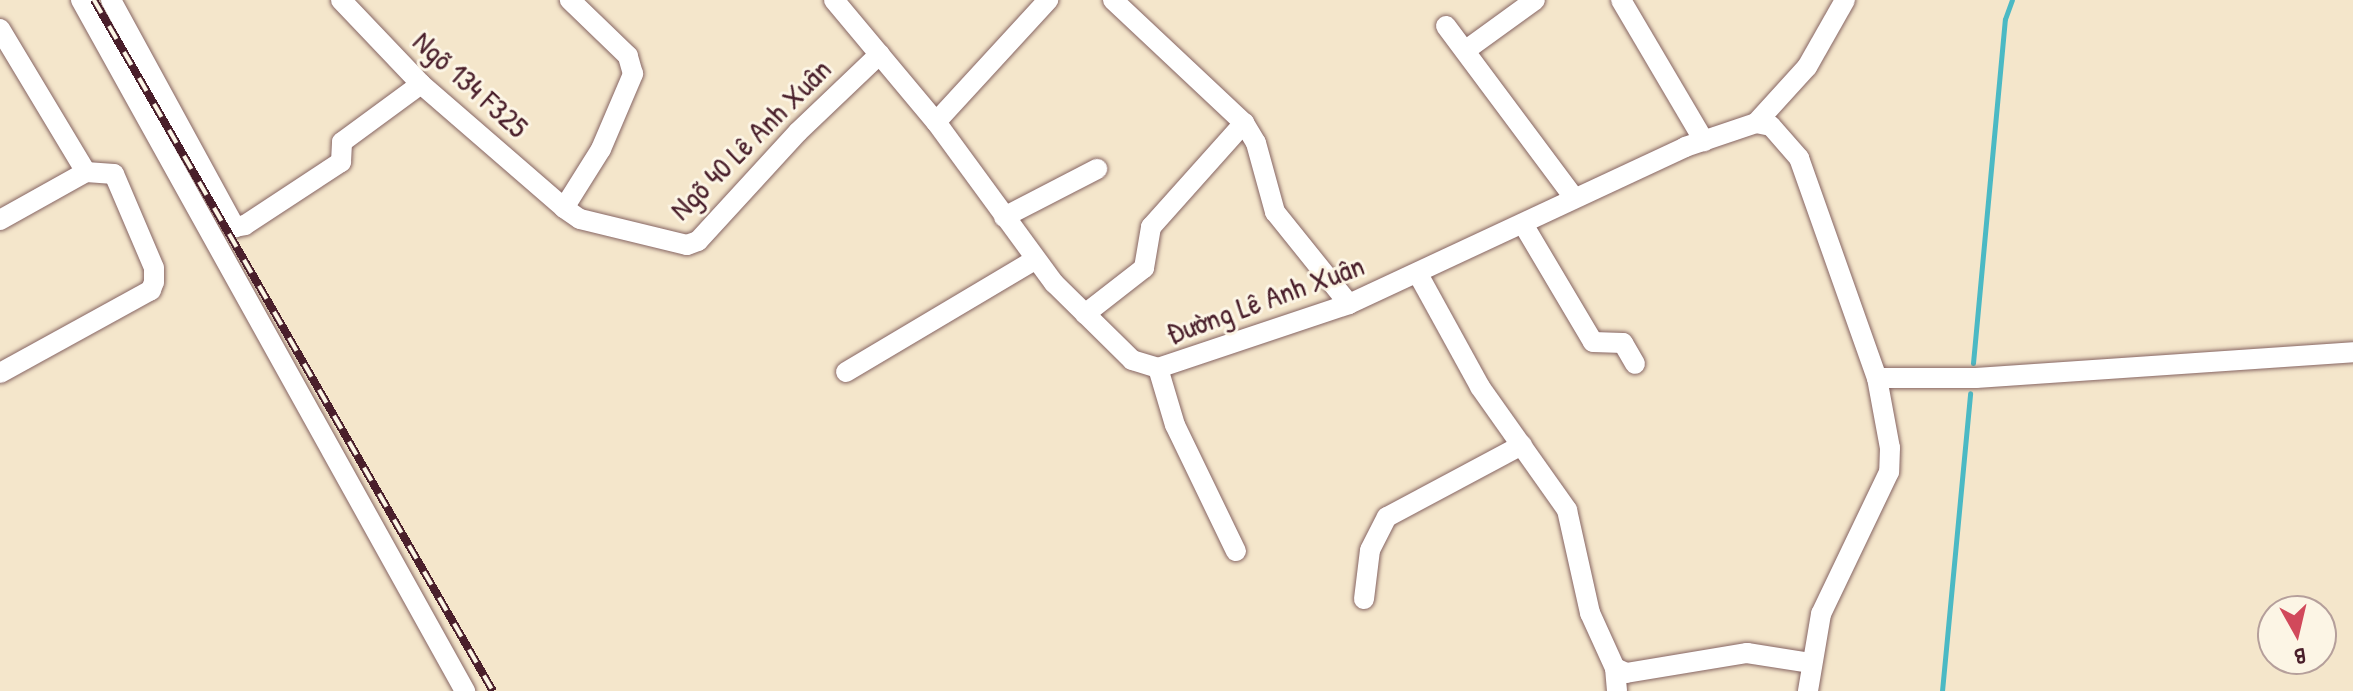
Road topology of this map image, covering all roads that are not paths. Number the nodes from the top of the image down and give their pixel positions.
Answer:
1 (81, 0) edge
2 (111, 0) edge
3 (341, 0) edge
4 (570, 0) edge
5 (834, 0) edge
6 (1113, 0) edge
7 (1535, 0) edge
8 (1621, 0) edge
9 (1845, 0) edge
10 (1042, 2) edge
11 (1446, 26) dead end
12 (0, 29) edge
13 (1466, 50) junction
14 (880, 54) junction
15 (421, 84) junction
16 (936, 122) junction
17 (1244, 123) junction
18 (1756, 123) junction
19 (1704, 141) junction
20 (1097, 169) dead end
21 (86, 172) junction
22 (1574, 198) junction
23 (564, 208) junction
24 (1004, 217) junction
25 (0, 220) edge
26 (1523, 224) junction
27 (1035, 260) junction
28 (1418, 274) junction
29 (1349, 304) junction
30 (1085, 314) junction
31 (2353, 352) edge
32 (1635, 364) dead end
33 (1158, 368) junction
34 (846, 372) dead end
35 (0, 373) edge
36 (1877, 378) junction
37 (1522, 445) junction
38 (1236, 551) dead end
39 (1364, 599) dead end
40 (1811, 663) junction
41 (1615, 668) junction
42 (465, 691) edge
43 (1617, 691) edge
44 (1808, 691) edge

1 - 42 street
2 - 15 street
3 - 15 street, Ngõ 134 F325
4 - 23 street
5 - 14 street, Đường Lê Anh Xuân
6 - 17 street
7 - 13 street
8 - 19 street
9 - 18 street
10 - 16 street
11 - 13 street
12 - 21 street
13 - 22 street
14 - 16 street, Đường Lê Anh Xuân
14 - 23 street, Ngõ 40 Lê Anh Xuân
15 - 23 street, Ngõ 134 F325
16 - 24 street, Đường Lê Anh Xuân
17 - 29 street
17 - 30 street
18 - 19 street, Đường Lê Anh Xuân
18 - 36 street
19 - 22 street, Đường Lê Anh Xuân
20 - 24 street
21 - 25 street
21 - 35 street
22 - 26 street, Đường Lê Anh Xuân
24 - 27 street, Đường Lê Anh Xuân
26 - 28 street, Đường Lê Anh Xuân
26 - 32 street
27 - 30 street, Đường Lê Anh Xuân
27 - 34 street
28 - 29 street, Đường Lê Anh Xuân
28 - 37 street
29 - 33 street, Đường Lê Anh Xuân
30 - 33 street, Đường Lê Anh Xuân
31 - 36 street
33 - 38 street
36 - 40 street
37 - 39 street
37 - 41 street
40 - 41 street
40 - 44 street
41 - 43 street

